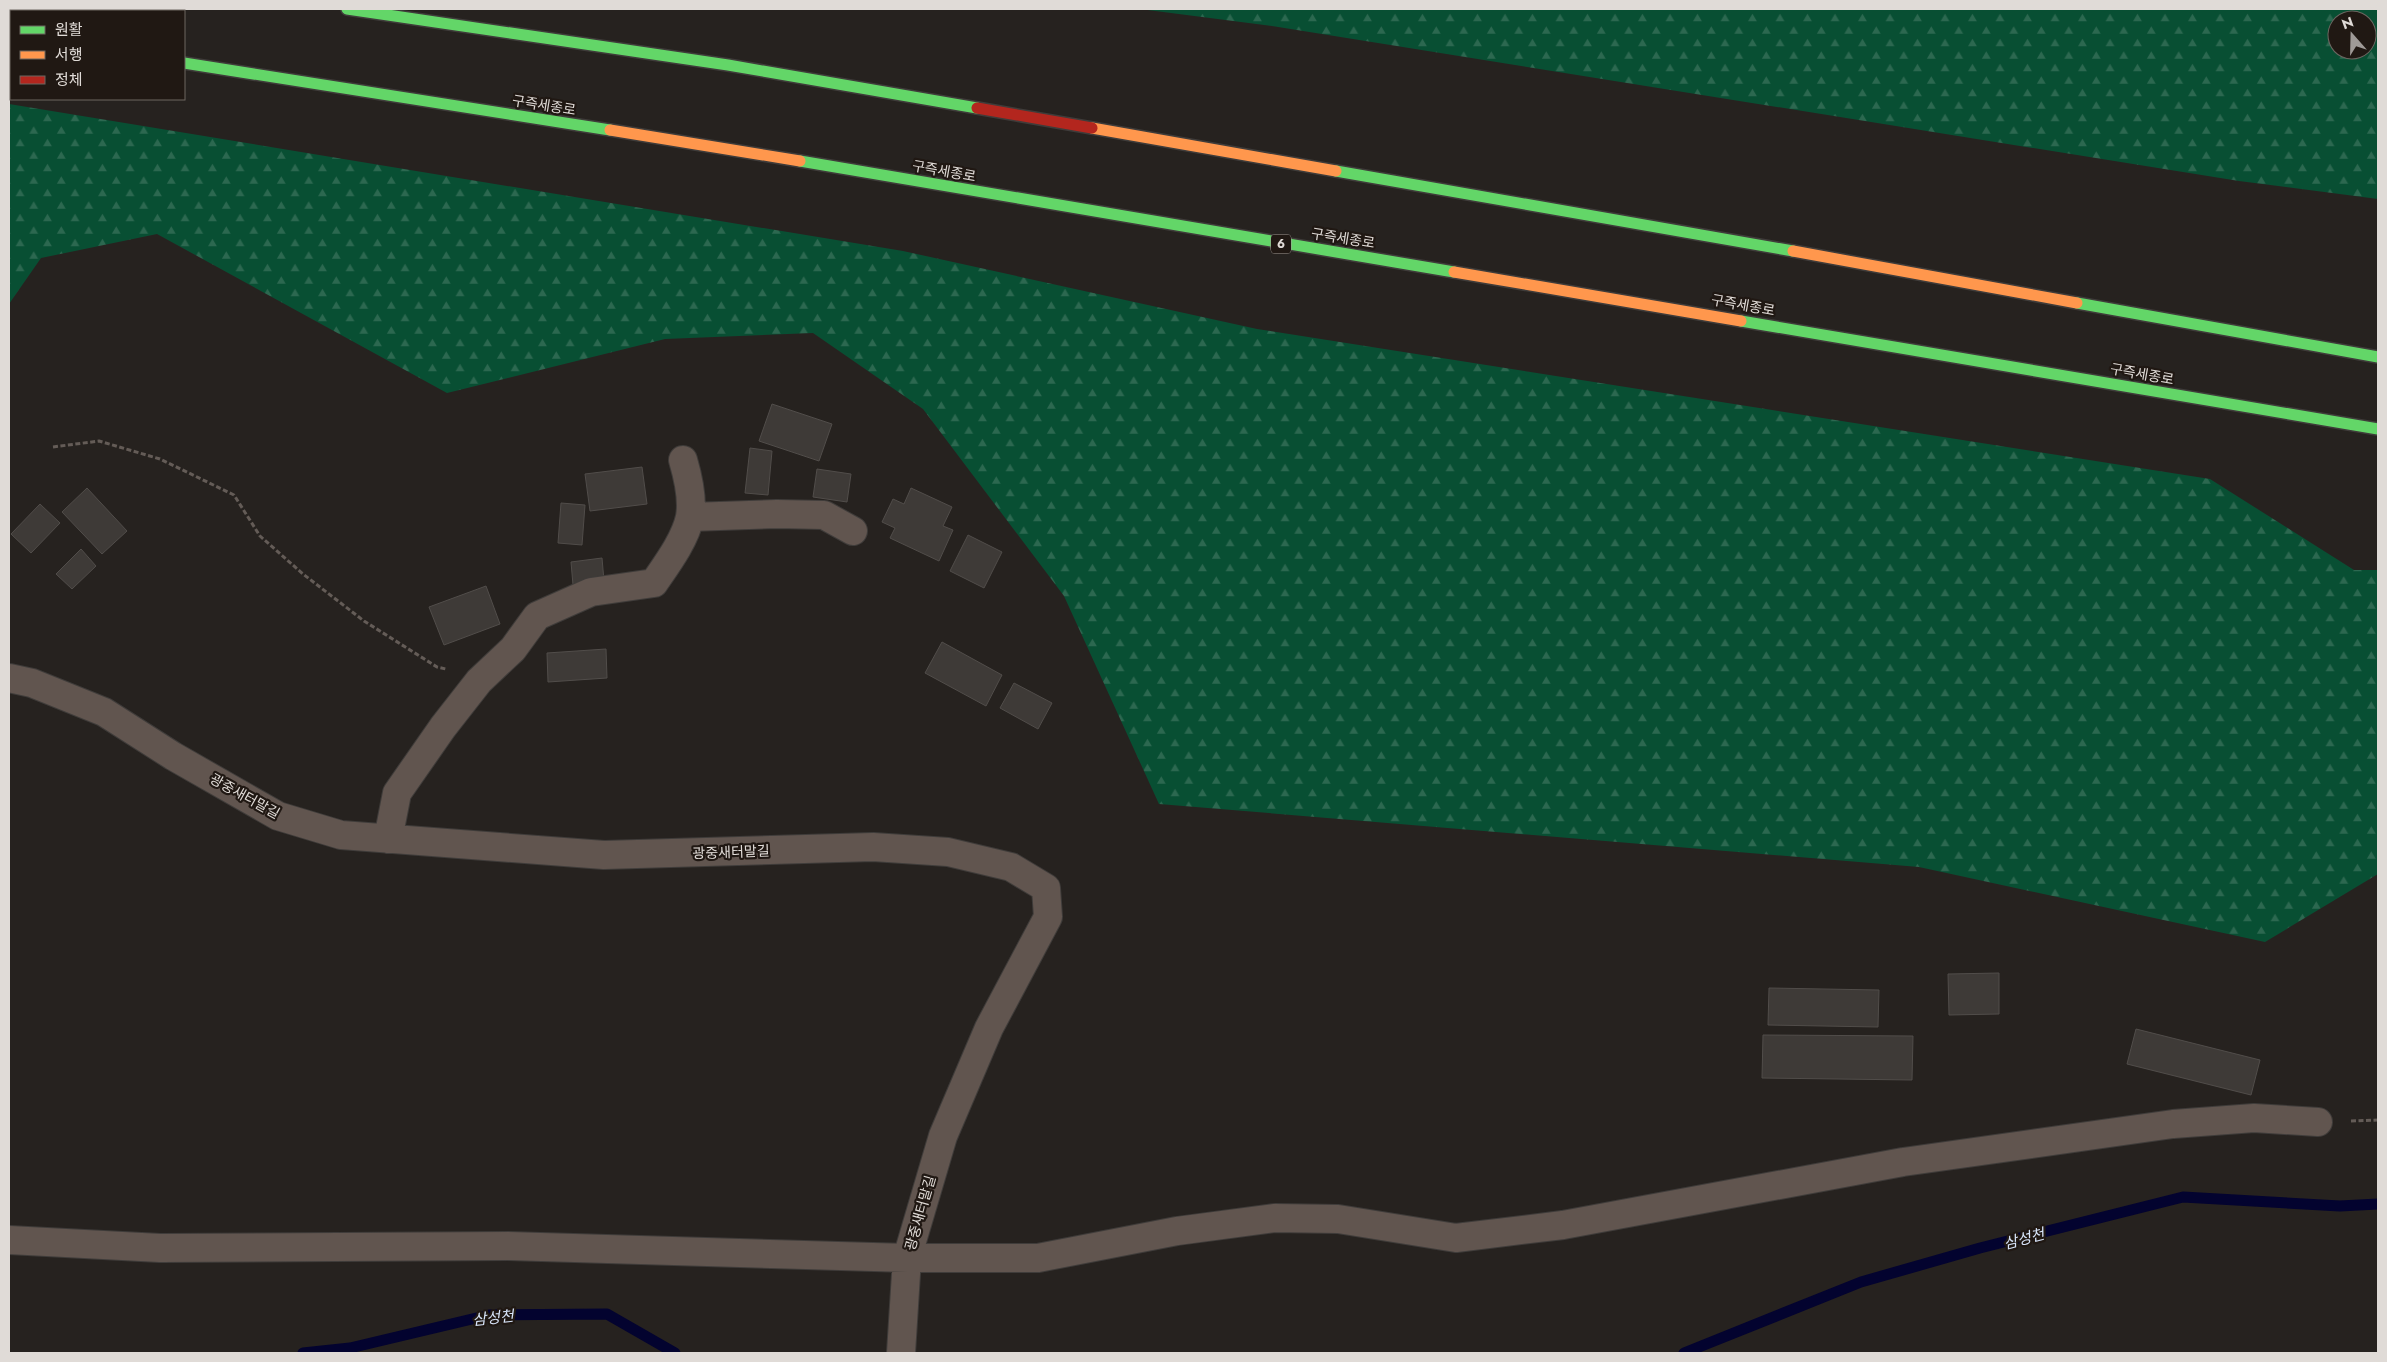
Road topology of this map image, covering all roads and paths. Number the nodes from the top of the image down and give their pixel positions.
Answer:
1 (347, 9) edge
2 (185, 64) edge
3 (2378, 357) edge
4 (2378, 429) edge
5 (53, 447) dead end
6 (682, 460) dead end
7 (690, 517) junction
8 (853, 532) dead end
9 (9, 678) edge
10 (479, 680) junction
11 (388, 839) junction
12 (2318, 1122) dead end
13 (9, 1240) edge
14 (907, 1258) junction
15 (901, 1353) edge

1 - 3 highway
2 - 4 highway, 구즉세종로 / 6
5 - 10 path
6 - 7 street
7 - 8 street
7 - 10 street
9 - 11 street, 광중새터말길
10 - 11 street
11 - 14 street, 광중새터말길
12 - 14 street
13 - 14 street
14 - 15 street, 광중새터말길

